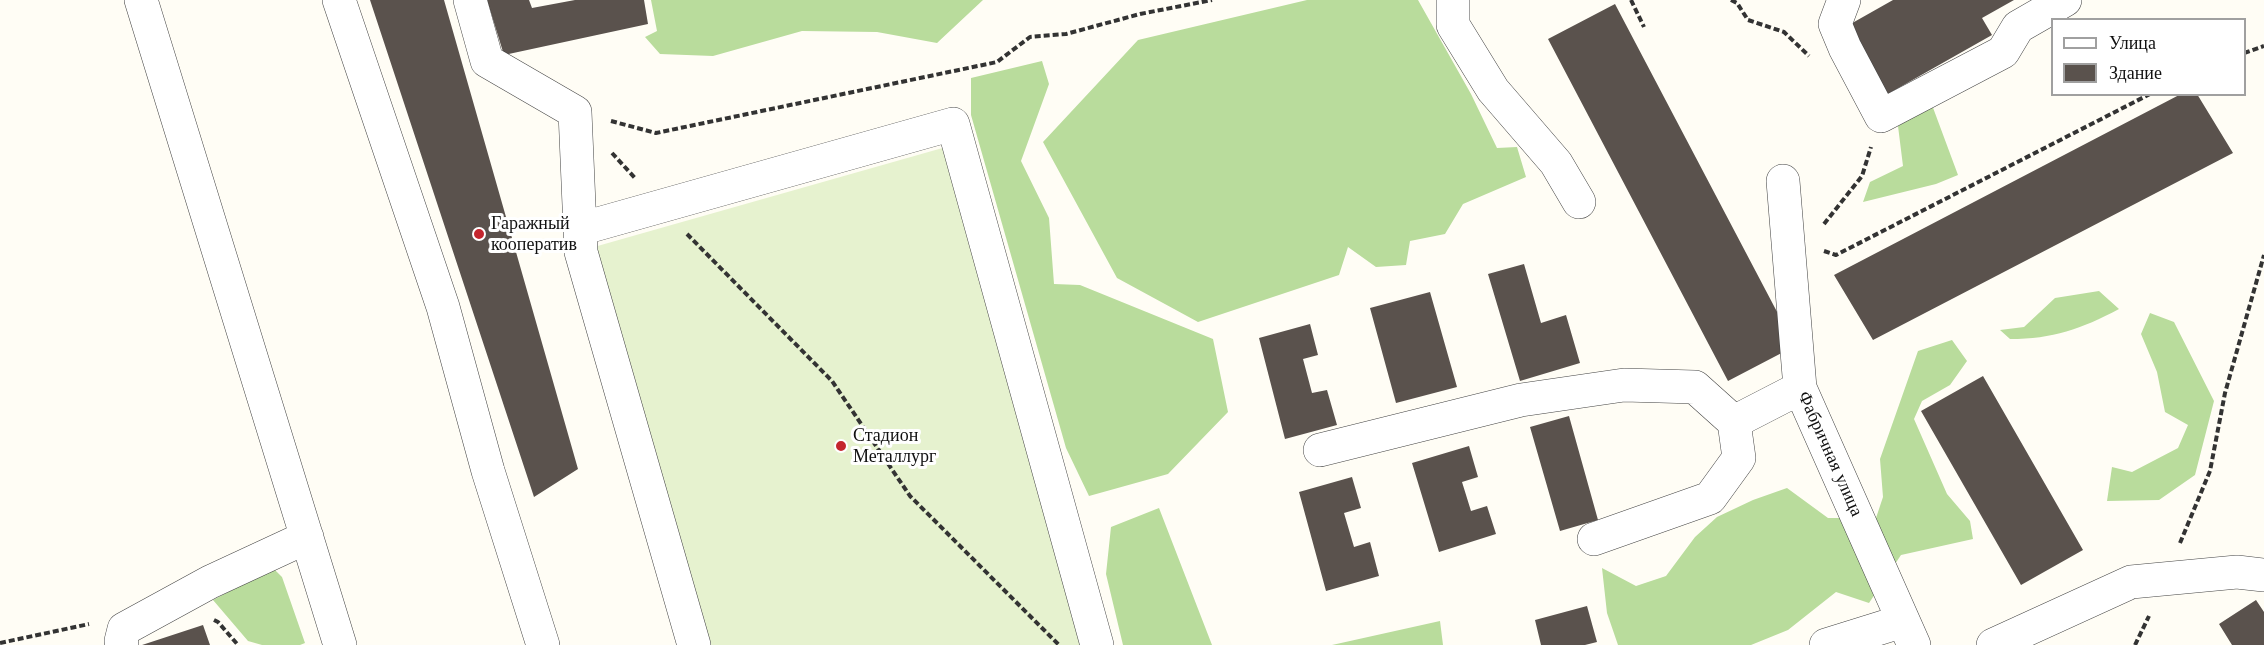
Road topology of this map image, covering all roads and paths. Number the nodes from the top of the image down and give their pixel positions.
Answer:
1 (141, 0) edge
2 (339, 0) edge
3 (470, 0) edge
4 (1212, 0) edge
5 (1453, 0) edge
6 (1631, 0) edge
7 (1731, 0) edge
8 (1844, 0) edge
9 (2065, 0) edge
10 (1644, 27) dead end
11 (2264, 46) edge
12 (2246, 52) edge
13 (1850, 60) junction
14 (2146, 96) edge
15 (575, 112) junction
16 (1881, 116) junction
17 (1783, 181) dead end
18 (640, 183) dead end
19 (1579, 202) dead end
20 (680, 227) dead end
21 (580, 229) junction
22 (1788, 239) junction
23 (2264, 255) edge
24 (1800, 388) junction
25 (1734, 422) junction
26 (1320, 450) dead end
27 (307, 537) junction
28 (1594, 538) dead end
29 (2179, 545) dead end
30 (2264, 575) edge
31 (2152, 608) dead end
32 (209, 618) dead end
33 (1909, 633) edge
34 (122, 645) edge
35 (238, 645) edge
36 (340, 645) edge
37 (543, 645) edge
38 (694, 645) edge
39 (1059, 645) edge
40 (1097, 645) edge
41 (1826, 645) edge
42 (1993, 645) edge
43 (2135, 645) edge

1 - 27 street
2 - 37 street
3 - 15 street
4 - 15 path
5 - 19 street
6 - 10 path
7 - 13 path
8 - 13 street
9 - 16 street
11 - 12 path
13 - 16 street
14 - 22 path
15 - 18 path
15 - 21 street
16 - 22 path
17 - 22 street, Фабричная улица
20 - 39 path
21 - 38 street
21 - 40 street
22 - 24 street, Фабричная улица
23 - 29 path
24 - 25 street
24 - 33 street, Фабричная улица
25 - 26 street
25 - 28 street
27 - 34 street
27 - 36 street
30 - 42 street
31 - 43 path
32 - 35 path
33 - 41 street

